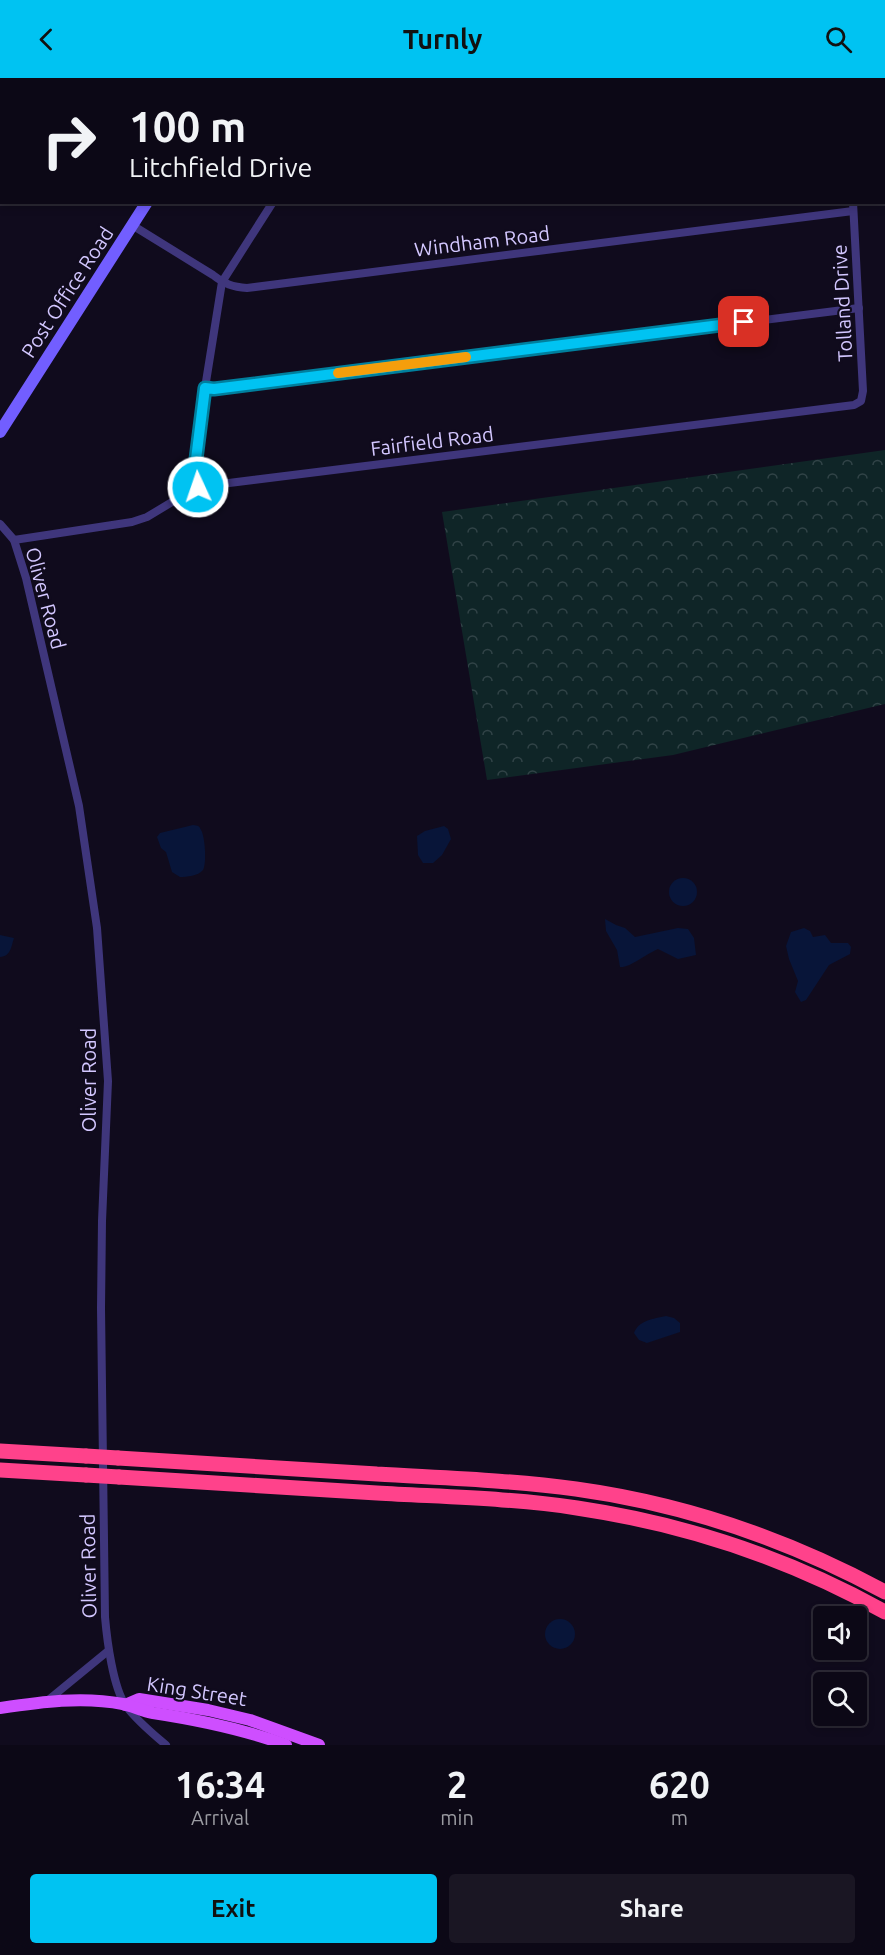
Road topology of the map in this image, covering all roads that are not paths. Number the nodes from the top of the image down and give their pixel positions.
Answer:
1 (146, 204) edge
2 (272, 204) edge
3 (853, 207) edge
4 (132, 225) junction
5 (222, 282) junction
6 (859, 308) junction
7 (205, 388) junction
8 (861, 401) joint
9 (0, 432) edge
10 (198, 487) junction
11 (0, 524) edge
12 (14, 540) junction
13 (0, 1451) edge
14 (0, 1470) edge
15 (885, 1592) edge
16 (883, 1611) edge
17 (108, 1651) junction
18 (47, 1701) junction
19 (125, 1705) junction
20 (0, 1708) edge
21 (206, 1716) junction
22 (314, 1744) edge
23 (166, 1745) edge
24 (286, 1745) edge

1 - 4 street, Post Office Road
2 - 5 street
3 - 5 street, Windham Road
3 - 6 street, Tolland Drive
4 - 5 street, Windham Road
4 - 9 street, Post Office Road
5 - 7 street
6 - 7 street
6 - 8 street, Tolland Drive
7 - 10 street
8 - 10 street, Fairfield Road
10 - 12 street, Fairfield Road
11 - 12 street, Oliver Road
12 - 17 street, Oliver Road
13 - 15 highway, bridge
14 - 16 highway, bridge
17 - 18 street
17 - 19 street, Oliver Road
18 - 19 main road, King Street
18 - 20 main road, King Street
19 - 21 main road, King Street
19 - 23 street
21 - 22 main road, King Street
21 - 24 main road, King Street

